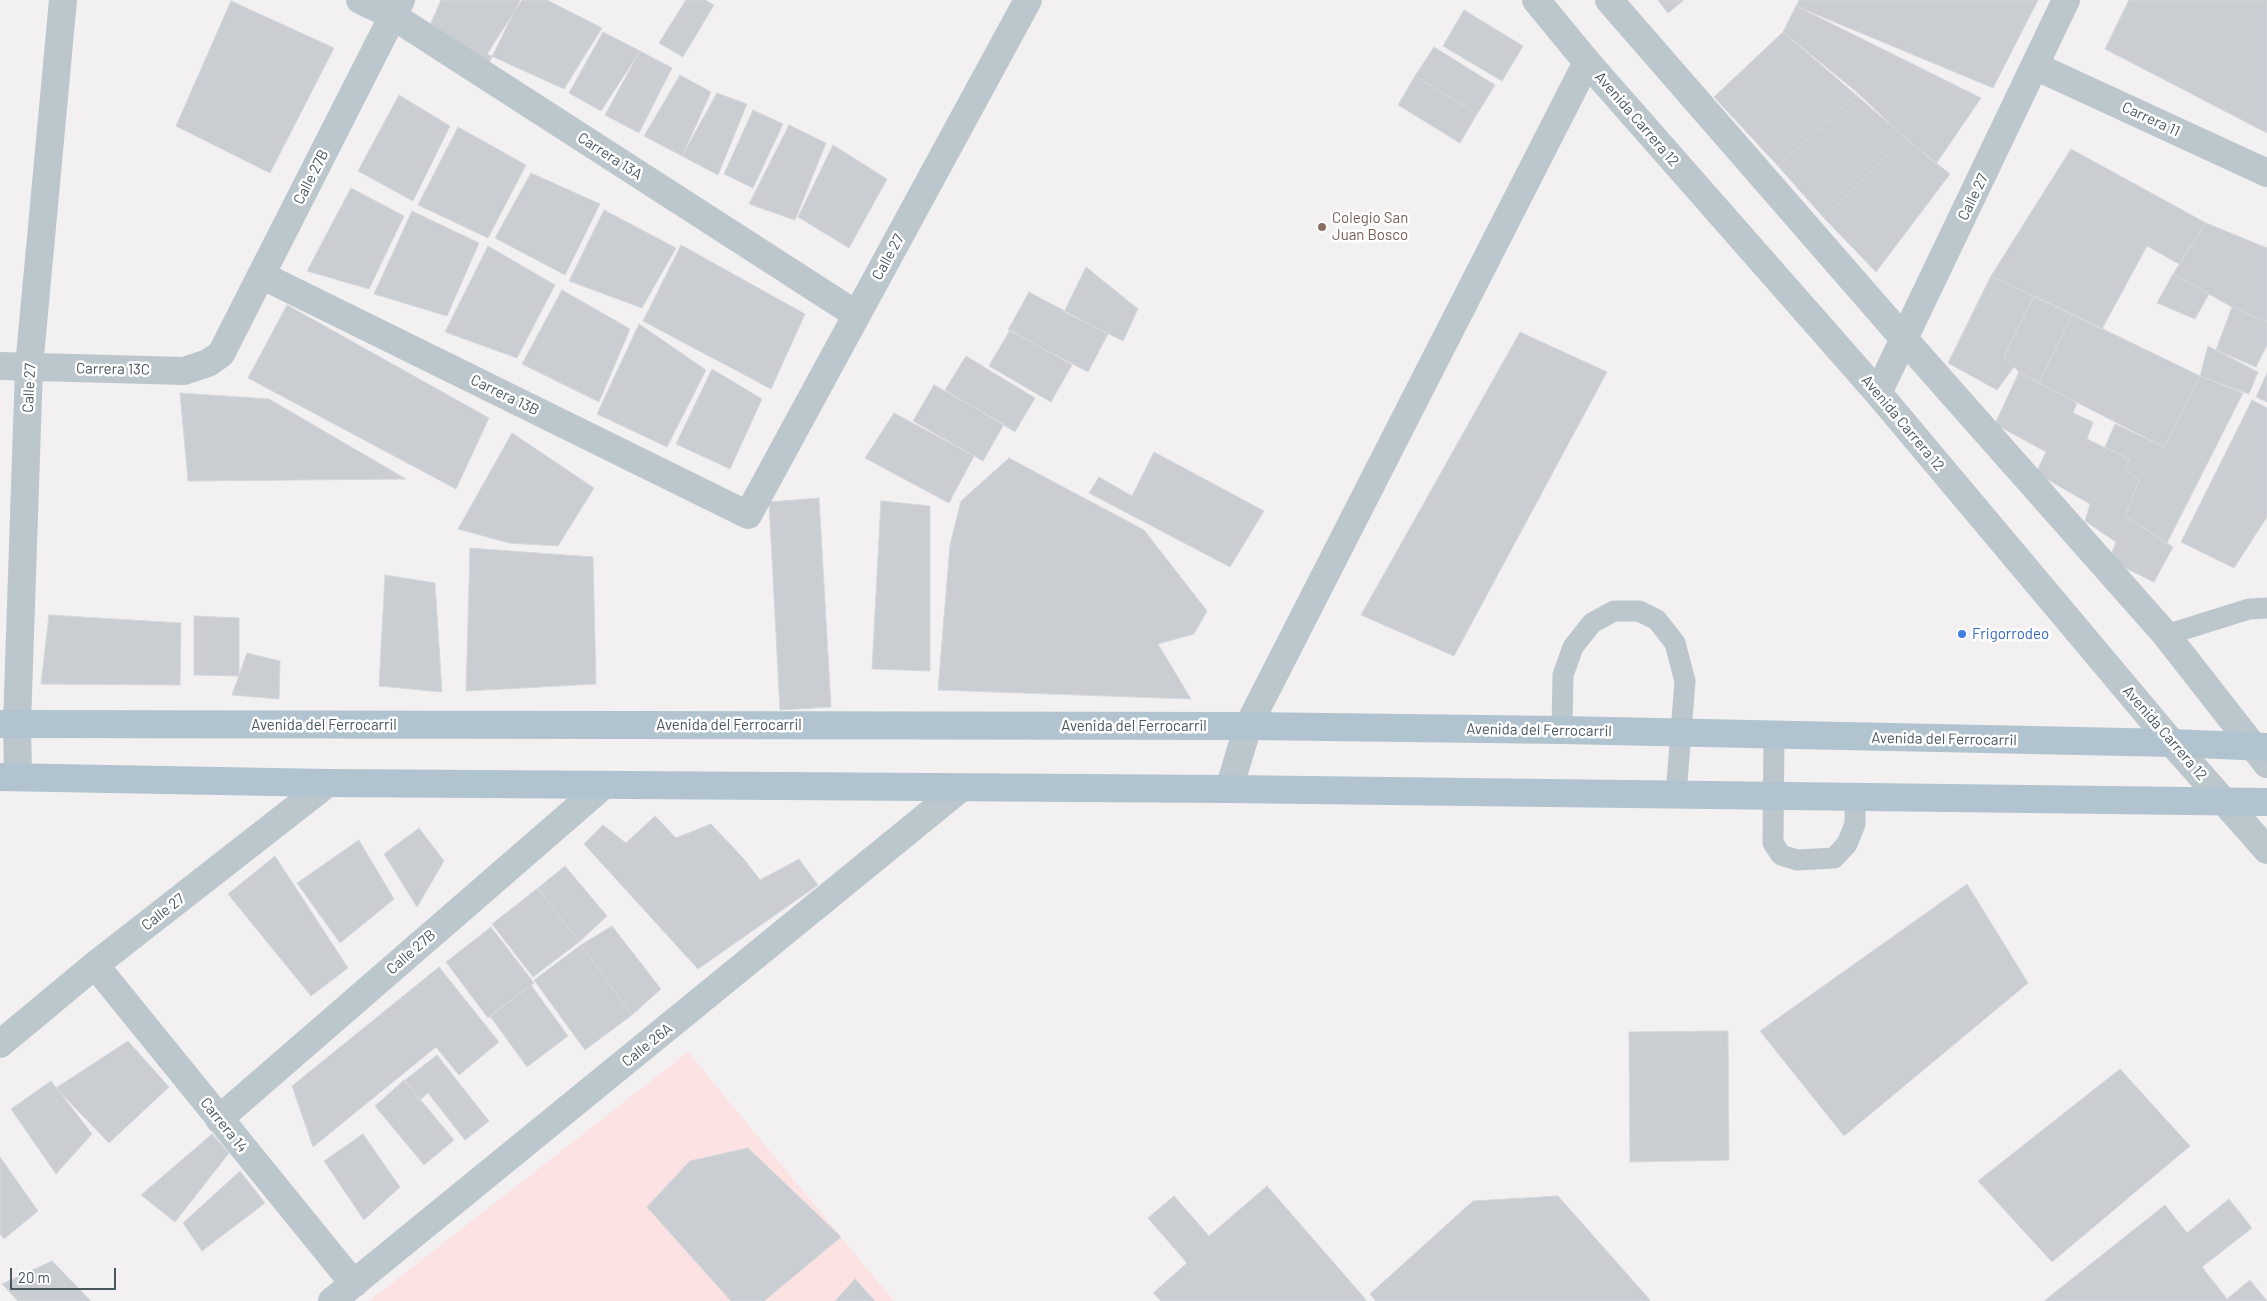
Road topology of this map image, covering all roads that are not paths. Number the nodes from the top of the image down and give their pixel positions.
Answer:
1 (63, 0) edge
2 (360, 0) edge
3 (1028, 0) edge
4 (1536, 0) edge
5 (1609, 0) edge
6 (2066, 0) edge
7 (397, 8) edge
8 (1587, 62) junction
9 (2035, 66) junction
10 (2267, 173) edge
11 (261, 275) junction
12 (857, 315) junction
13 (1904, 340) junction
14 (221, 354) joint
15 (0, 366) edge
16 (29, 367) junction
17 (1878, 394) junction
18 (748, 515) joint
19 (2267, 608) edge
20 (2166, 635) junction
21 (9, 724) edge
22 (1248, 726) junction
23 (1562, 730) junction
24 (1680, 734) junction
25 (1774, 736) junction
26 (2172, 743) junction
27 (2264, 750) edge
28 (9, 777) edge
29 (328, 783) junction
30 (604, 785) junction
31 (961, 788) junction
32 (1228, 789) junction
33 (1676, 794) junction
34 (1774, 795) junction
35 (1855, 798) junction
36 (2225, 802) junction
37 (2267, 802) edge
38 (2267, 850) edge
39 (95, 965) junction
40 (0, 1044) edge
41 (219, 1118) junction
42 (354, 1284) junction
43 (332, 1301) edge

1 - 16 street, Calle 27
2 - 7 street, Carrera 13A
3 - 12 street, Calle 27
4 - 8 street, Avenida Carrera 12
5 - 13 street
6 - 9 street, Calle 27
7 - 11 street, Calle 27B
7 - 12 street, Carrera 13A
8 - 17 street, Avenida Carrera 12
8 - 22 street
9 - 10 street, Carrera 11
9 - 13 street, Calle 27
11 - 14 street, Calle 27B
11 - 18 street, Carrera 13B
12 - 18 street, Calle 27
13 - 17 street, Calle 27
13 - 20 street
14 - 16 street, Carrera 13C
15 - 16 street, Carrera 13C
16 - 21 street, Calle 27
17 - 26 street, Avenida Carrera 12
19 - 20 lane
20 - 27 street
21 - 22 main road, Avenida del Ferrocarril
21 - 28 street, Calle 27
22 - 23 main road, Avenida del Ferrocarril
22 - 32 street
23 - 24 main road, Avenida del Ferrocarril
23 - 24 lane
24 - 25 main road, Avenida del Ferrocarril
24 - 33 lane
25 - 26 main road, Avenida del Ferrocarril
25 - 34 lane
26 - 27 main road, Avenida del Ferrocarril
26 - 36 street, Avenida Carrera 12
28 - 29 main road
29 - 30 main road
29 - 39 street, Calle 27
30 - 31 main road
30 - 41 street, Calle 27B
31 - 32 main road
31 - 42 street, Calle 26A
32 - 33 main road
33 - 34 main road
34 - 35 main road
34 - 35 lane
35 - 36 main road
36 - 37 main road
36 - 38 street, Avenida Carrera 12
39 - 40 street, Calle 27
39 - 41 street, Carrera 14
41 - 42 street, Carrera 14
42 - 43 street, Calle 26A

